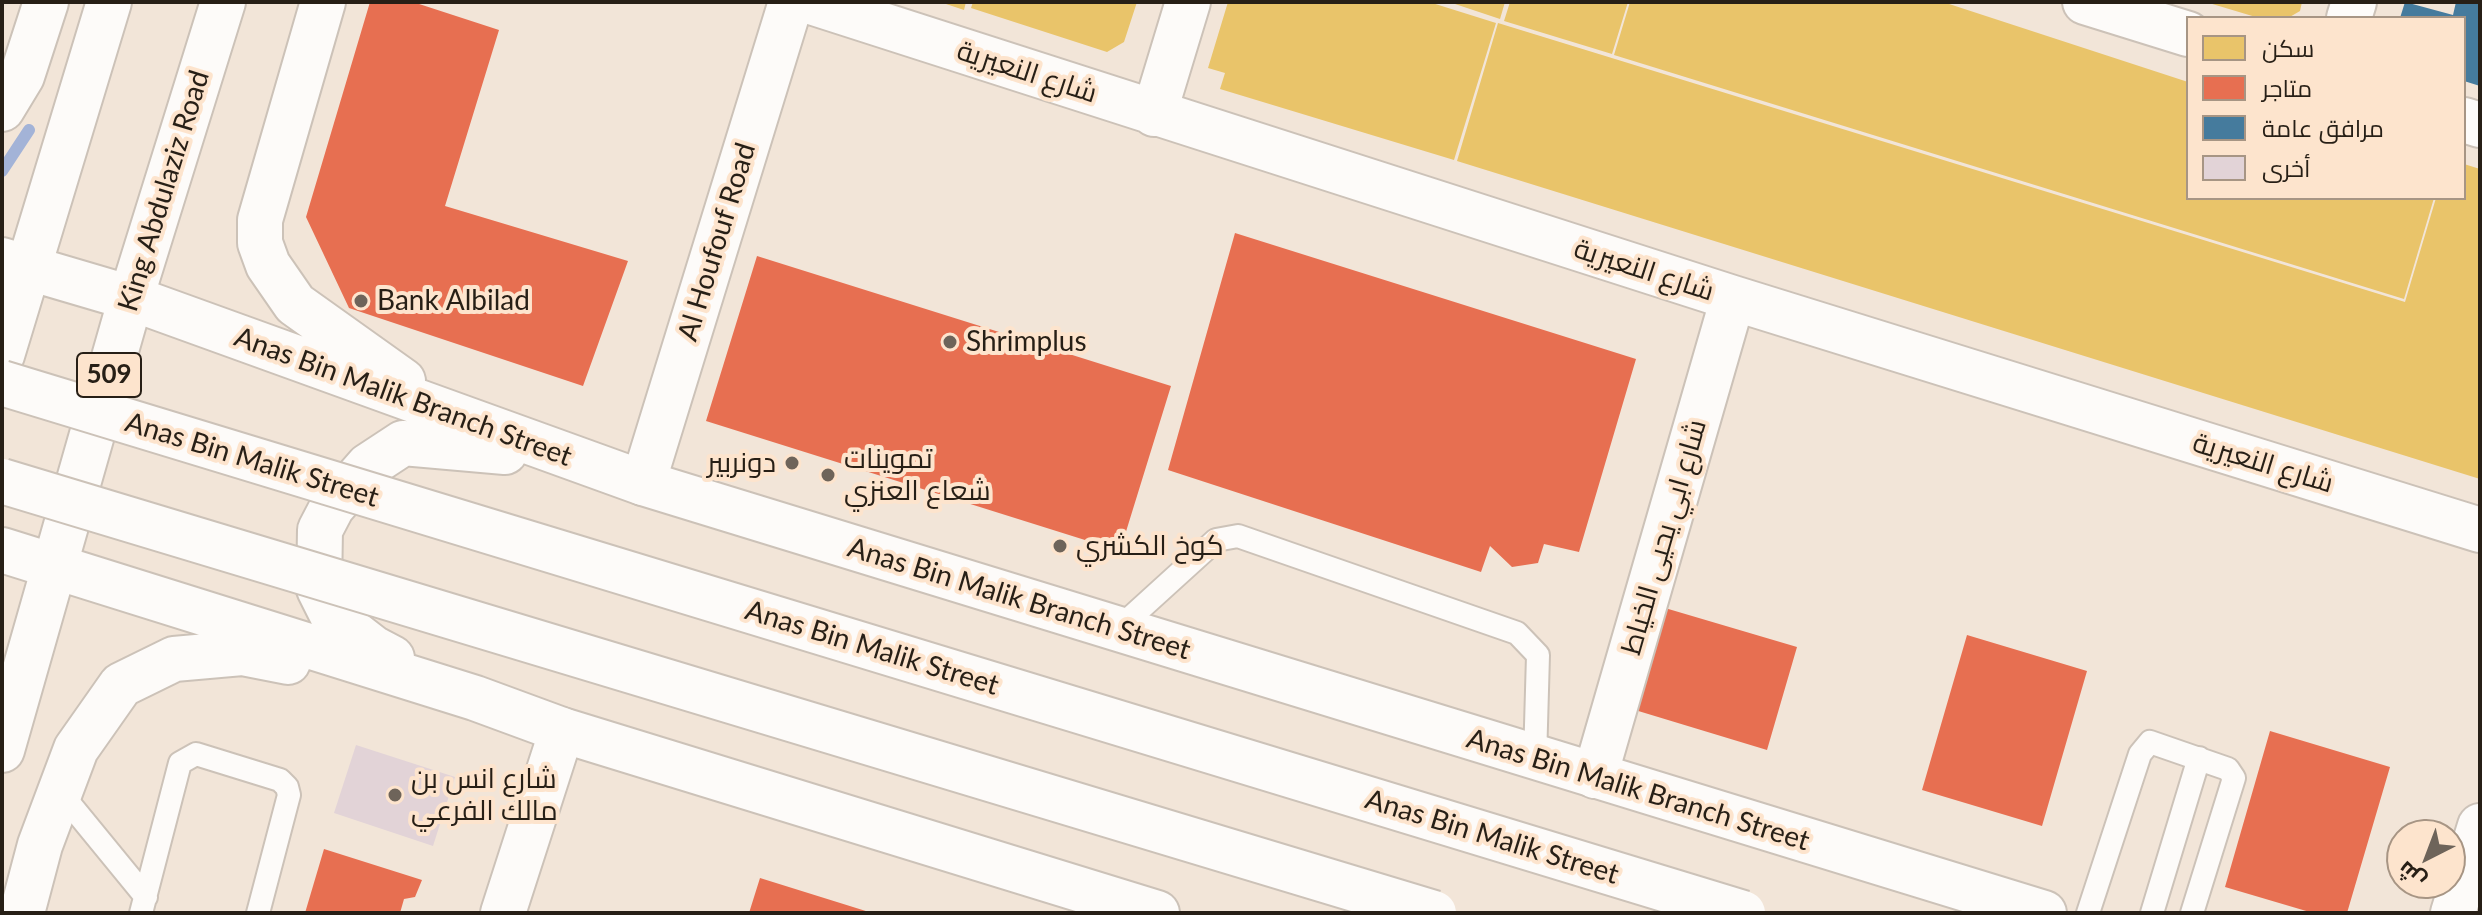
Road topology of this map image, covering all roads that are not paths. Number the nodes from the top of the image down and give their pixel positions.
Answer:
1 (46, 2) edge
2 (109, 2) edge
3 (223, 2) edge
4 (323, 2) edge
5 (791, 2) edge
6 (811, 2) edge
7 (1188, 2) edge
8 (2085, 2) edge
9 (2186, 33) edge
10 (2, 109) edge
11 (1154, 114) junction
12 (16, 264) edge
13 (131, 298) junction
14 (1733, 298) junction
15 (2, 355) edge
16 (2, 383) edge
17 (449, 414) junction
18 (575, 460) junction
19 (2, 481) edge
20 (643, 483) junction
21 (2480, 530) edge
22 (2, 550) edge
23 (56, 568) junction
24 (1118, 629) junction
25 (475, 698) junction
26 (562, 730) junction
27 (2, 750) edge
28 (2199, 758) junction
29 (1535, 760) junction
30 (1595, 776) junction
31 (60, 792) junction
32 (2480, 826) edge
33 (143, 905) edge
34 (22, 913) edge
35 (258, 913) edge
36 (503, 913) edge
37 (1157, 913) edge
38 (1434, 913) edge
39 (1743, 913) edge
40 (2044, 913) edge
41 (2088, 913) edge
42 (2152, 913) edge
43 (2192, 913) edge
44 (2453, 913) edge

1 - 10 street
2 - 12 street
3 - 13 street, King Abdulaziz Road / 509
4 - 17 street
5 - 20 street, Al Houfouf Road
6 - 11 street, شارع النعيرية
7 - 11 street
8 - 9 street
11 - 14 street, شارع النعيرية
12 - 13 street, Anas Bin Malik Branch Street
12 - 15 street
13 - 17 street, Anas Bin Malik Branch Street
13 - 23 street, King Abdulaziz Road / 509
14 - 21 street, شارع النعيرية
14 - 30 street, شارع ابي يحيى الخياط
16 - 39 street, Anas Bin Malik Street, bridge
17 - 18 street, Anas Bin Malik Branch Street
18 - 20 street, Anas Bin Malik Branch Street
18 - 25 street
19 - 38 street, bridge
20 - 24 street, Anas Bin Malik Branch Street
22 - 23 street
23 - 25 street
23 - 27 street, King Abdulaziz Road / 509
24 - 29 street, Anas Bin Malik Branch Street
24 - 29 lane
25 - 26 street
25 - 31 street
26 - 36 street
26 - 37 street
28 - 41 lane
28 - 42 lane
28 - 43 lane
29 - 30 street, Anas Bin Malik Branch Street
30 - 40 street, Anas Bin Malik Branch Street
31 - 33 lane
31 - 34 street
32 - 44 street
33 - 35 lane

